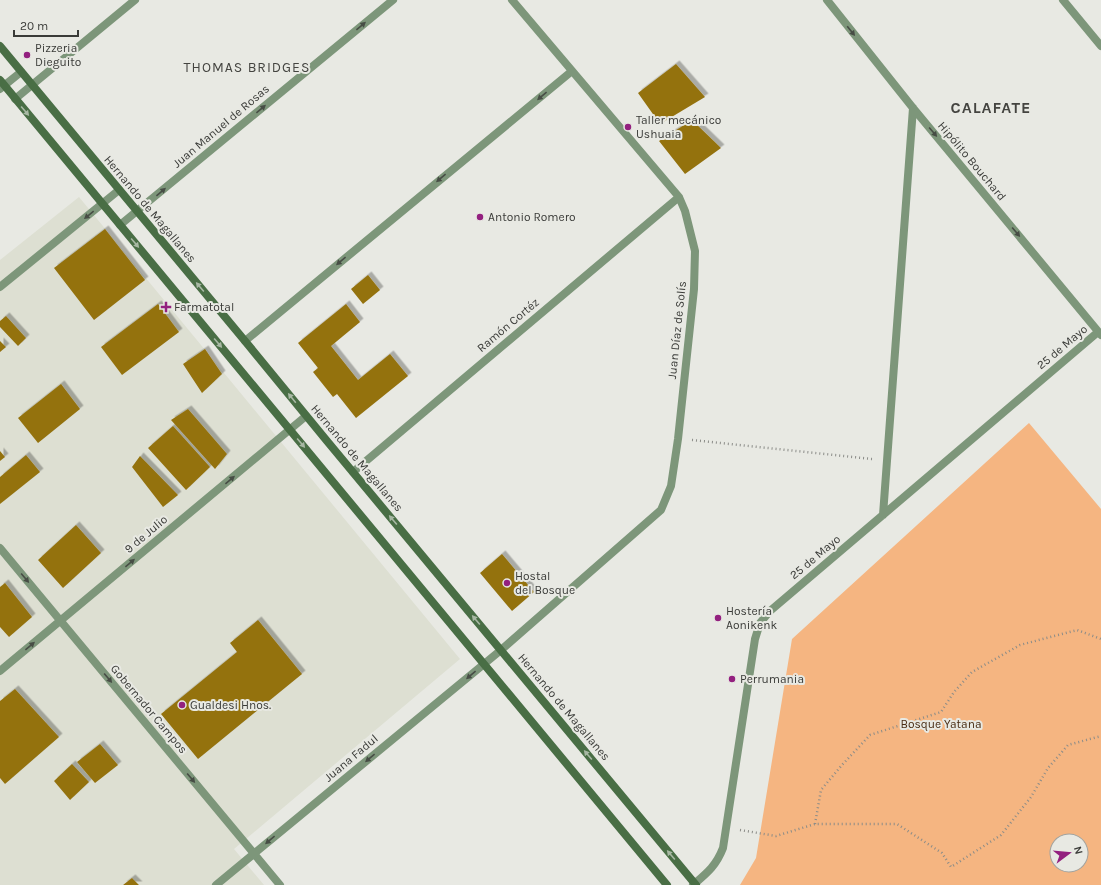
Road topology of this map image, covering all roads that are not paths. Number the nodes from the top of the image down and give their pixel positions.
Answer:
1 (135, 0) edge
2 (393, 0) edge
3 (512, 0) edge
4 (827, 0) edge
5 (1063, 0) edge
6 (0, 46) edge
7 (1101, 46) edge
8 (572, 71) junction
9 (21, 72) junction
10 (1, 85) edge
11 (32, 85) junction
12 (15, 99) junction
13 (913, 108) junction
14 (119, 190) junction
15 (679, 197) junction
16 (102, 204) junction
17 (137, 212) junction
18 (120, 225) junction
19 (0, 287) edge
20 (1100, 334) edge
21 (245, 340) junction
22 (306, 416) junction
23 (290, 430) junction
24 (353, 472) junction
25 (883, 515) junction
26 (0, 548) edge
27 (60, 621) junction
28 (501, 650) junction
29 (484, 664) junction
30 (0, 671) edge
31 (254, 854) junction
32 (216, 885) edge
33 (280, 885) edge
34 (667, 885) edge
35 (694, 885) edge

1 - 11 street
17 -> 2 street, Juan Manuel de Rosas
3 - 8 street, Juan Díaz de Solís
4 -> 13 street, Hipólito Bouchard
5 - 7 street
6 - 9 main road, Hernando de Magallanes
8 - 15 street, Juan Díaz de Solís
8 -> 21 street
9 - 10 street
9 - 11 main road, Hernando de Magallanes
10 - 12 main road
11 - 12 street
11 - 14 main road, Hernando de Magallanes
12 -> 16 main road
13 -> 20 street, Hipólito Bouchard
13 - 25 street
14 - 16 street
14 - 17 main road, Hernando de Magallanes
15 - 24 street, Ramón Cortéz
15 - 28 street, Juan Díaz de Solís
16 - 18 main road
16 -> 19 street
17 - 18 street, Juan Manuel de Rosas
21 -> 17 main road, Hernando de Magallanes
18 -> 23 main road
20 - 25 street, 25 de Mayo
22 -> 21 main road, Hernando de Magallanes
22 - 23 street, 9 de Julio
22 - 24 main road, Hernando de Magallanes
27 -> 23 street, 9 de Julio
23 -> 29 main road
28 -> 24 main road, Hernando de Magallanes
25 - 35 street, 25 de Mayo
26 -> 27 street, Gobernador Campos
30 -> 27 street, 9 de Julio
27 -> 31 street, Gobernador Campos
28 - 29 street, Juana Fadul
35 -> 28 main road, Hernando de Magallanes
29 -> 31 street, Juana Fadul
29 - 34 main road
31 - 32 street, Juana Fadul
31 - 33 street, Gobernador Campos

